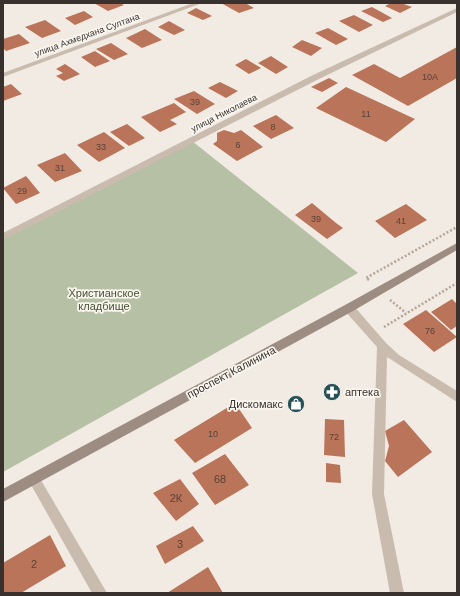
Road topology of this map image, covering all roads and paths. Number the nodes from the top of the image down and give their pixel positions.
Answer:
1 (199, 3) edge
2 (457, 10) edge
3 (3, 76) edge
4 (457, 227) edge
5 (3, 237) edge
6 (457, 246) edge
7 (366, 278) dead end
8 (457, 283) edge
9 (349, 308) junction
10 (371, 334) junction
11 (382, 346) junction
12 (457, 397) edge
13 (34, 479) junction
14 (3, 496) edge
15 (100, 593) edge
16 (398, 593) edge

1 - 3 street, улица Ахмедхана Султана
2 - 5 street, улица Николаева
4 - 7 path
6 - 9 street, проспект Калинина
8 - 10 path
9 - 10 street
9 - 13 street, проспект Калинина
10 - 11 street
11 - 12 street
11 - 16 street
13 - 14 street, проспект Калинина
13 - 15 street

